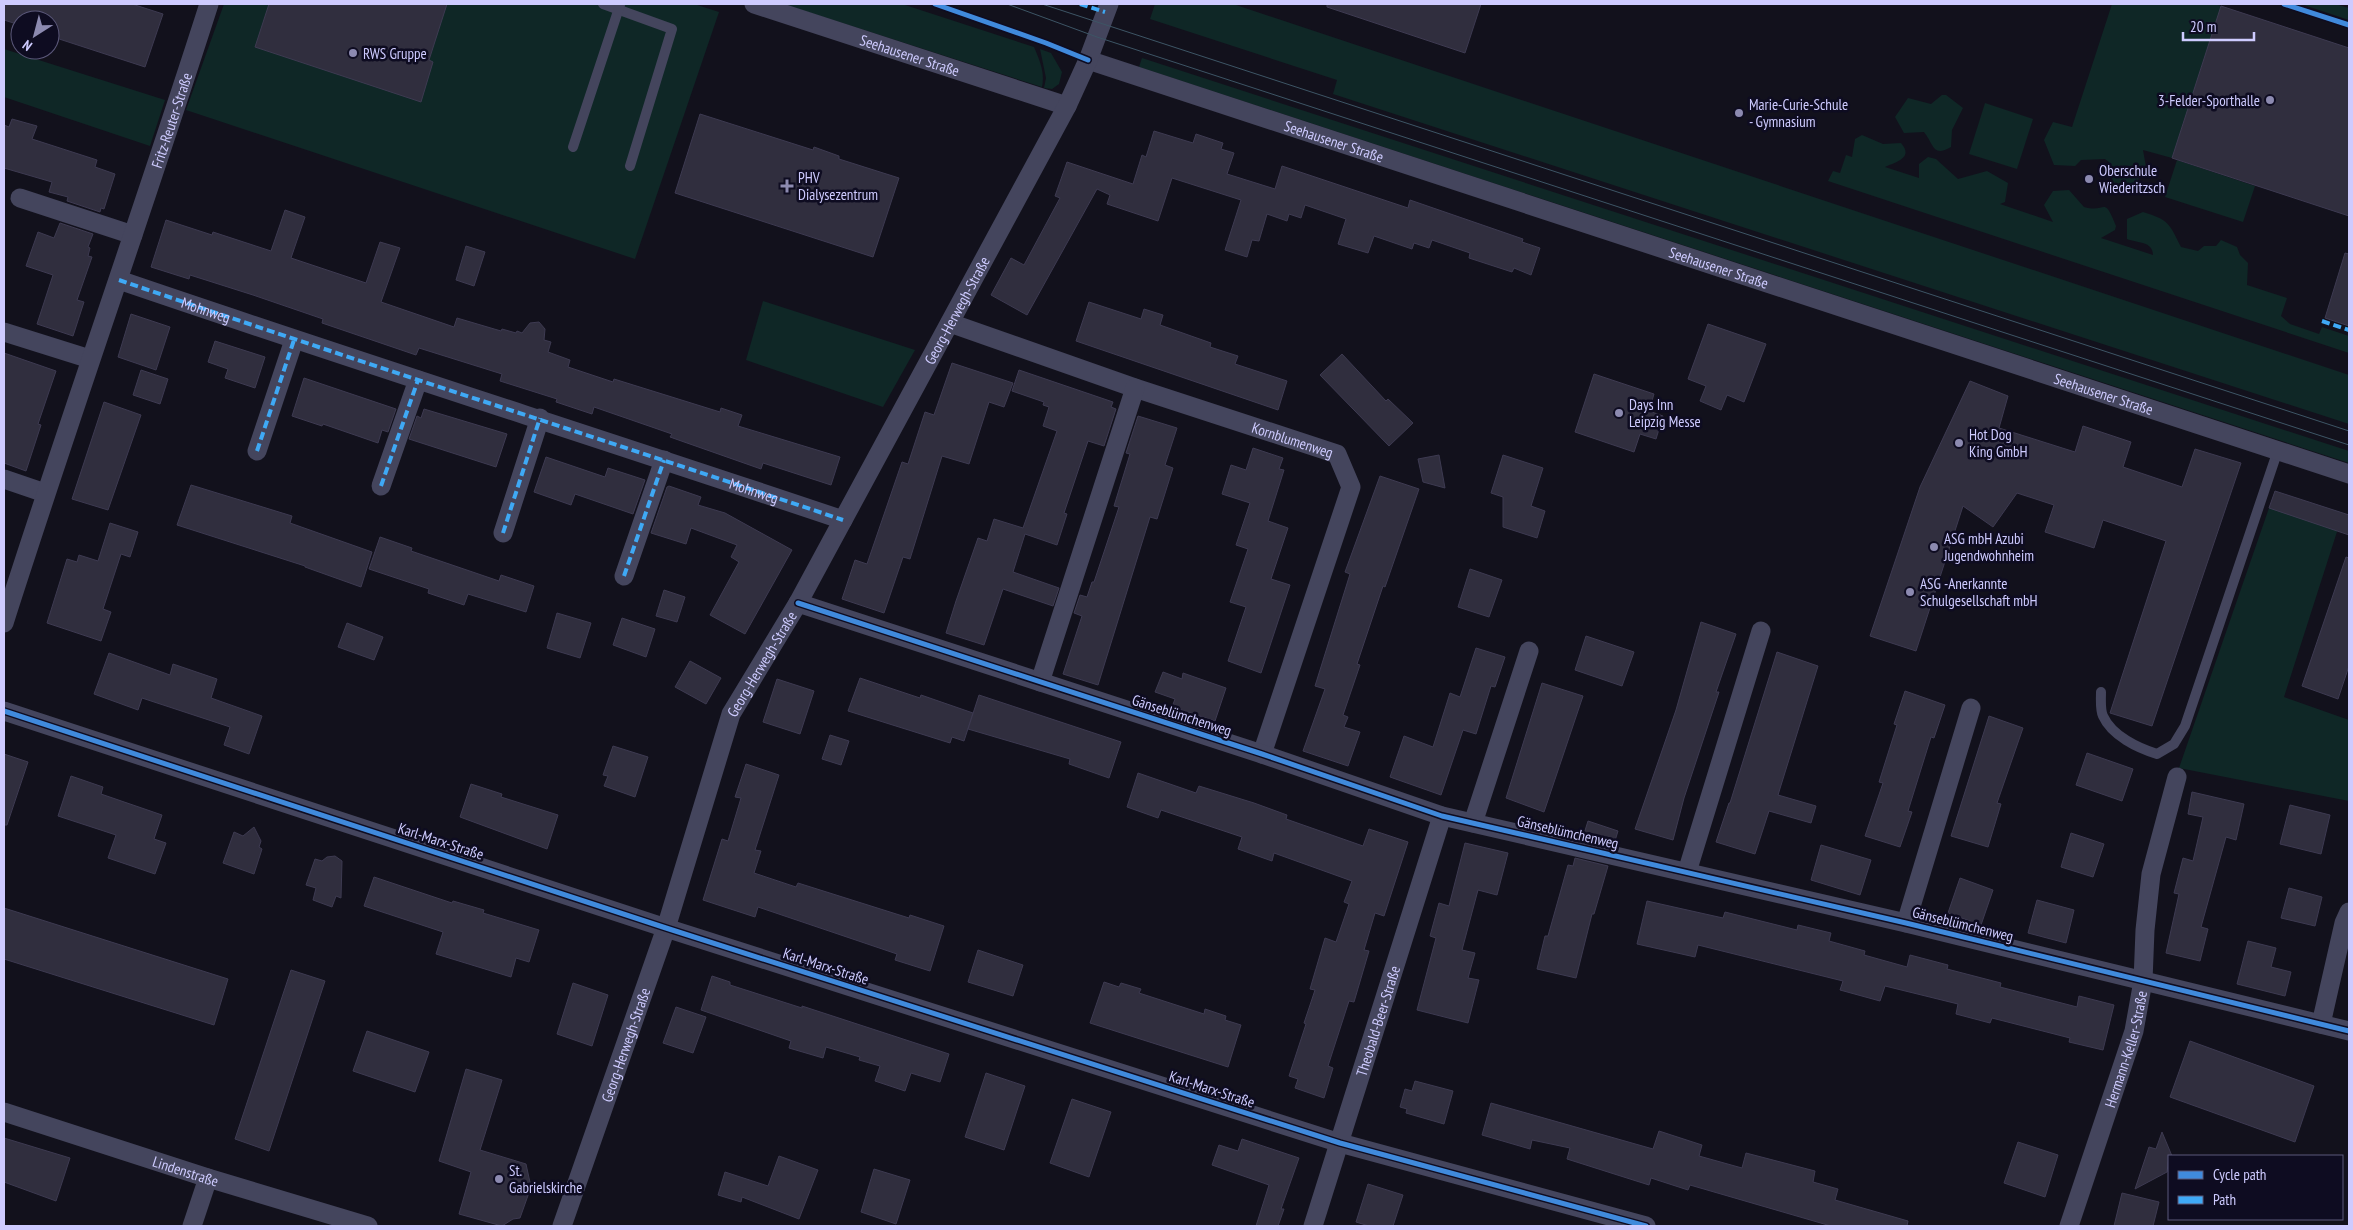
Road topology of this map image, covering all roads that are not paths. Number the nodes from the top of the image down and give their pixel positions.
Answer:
1 (209, 4) edge
2 (603, 4) edge
3 (754, 4) edge
4 (1108, 4) edge
5 (619, 6) edge
6 (1088, 60) junction
7 (1067, 106) junction
8 (573, 147) dead end
9 (630, 166) dead end
10 (20, 198) dead end
11 (133, 235) junction
12 (119, 280) junction
13 (950, 323) junction
14 (4, 332) edge
15 (294, 340) junction
16 (90, 359) junction
17 (418, 380) junction
18 (1135, 388) junction
19 (540, 418) junction
20 (257, 450) dead end
21 (2278, 450) junction
22 (664, 460) junction
23 (2349, 474) edge
24 (4, 479) edge
25 (381, 486) dead end
26 (46, 492) junction
27 (843, 520) junction
28 (502, 533) dead end
29 (624, 576) dead end
30 (798, 603) junction
31 (4, 623) edge
32 (1761, 631) dead end
33 (1530, 651) dead end
34 (1040, 682) junction
35 (2101, 692) dead end
36 (1970, 708) dead end
37 (4, 710) edge
38 (1262, 754) junction
39 (2177, 778) dead end
40 (1442, 816) junction
41 (1473, 823) junction
42 (1687, 872) junction
43 (2349, 912) edge
44 (1906, 923) junction
45 (666, 928) junction
46 (2143, 981) junction
47 (2321, 1024) junction
48 (2349, 1031) edge
49 (4, 1112) edge
50 (1340, 1143) junction
51 (208, 1178) junction
52 (192, 1226) edge
53 (368, 1226) edge
54 (562, 1226) edge
55 (1314, 1226) edge
56 (1646, 1226) edge
57 (2069, 1226) edge

1 - 11 street, Fritz-Reuter-Straße
2 - 5 lane
3 - 7 street, Seehausener Straße
4 - 6 street, Georg-Herwegh-Straße
5 - 8 lane
5 - 9 lane
6 - 7 street, Georg-Herwegh-Straße
6 - 21 street, Seehausener Straße
7 - 13 street, Georg-Herwegh-Straße
10 - 11 street
11 - 12 street, Fritz-Reuter-Straße
12 - 15 street, Mohnweg
12 - 16 street, Fritz-Reuter-Straße
13 - 18 street, Kornblumenweg
13 - 27 street, Georg-Herwegh-Straße
14 - 16 street
15 - 17 street, Mohnweg
15 - 20 street
16 - 26 street, Fritz-Reuter-Straße
17 - 19 street, Mohnweg
17 - 25 street
18 - 34 street
18 - 38 street, Kornblumenweg
19 - 22 street, Mohnweg
19 - 28 street
21 - 23 street, Seehausener Straße
21 - 35 lane
22 - 27 street, Mohnweg
22 - 29 street
24 - 26 street
26 - 31 street, Fritz-Reuter-Straße
27 - 30 street, Georg-Herwegh-Straße
30 - 34 street, Gänseblümchenweg
30 - 45 street, Georg-Herwegh-Straße
32 - 42 street
33 - 41 street
34 - 38 street, Gänseblümchenweg
36 - 44 street, Gänseblümchenweg
37 - 45 street, Karl-Marx-Straße
38 - 40 street, Gänseblümchenweg
39 - 46 street, Hermann-Keller-Straße
40 - 41 street, Gänseblümchenweg
40 - 50 street, Theobald-Beer-Straße
41 - 42 street, Gänseblümchenweg
42 - 44 street, Gänseblümchenweg
43 - 47 street
44 - 46 street, Gänseblümchenweg
45 - 50 street, Karl-Marx-Straße
45 - 54 street, Georg-Herwegh-Straße
46 - 47 street, Gänseblümchenweg
46 - 57 street, Hermann-Keller-Straße
47 - 48 street, Gänseblümchenweg
49 - 51 street, Lindenstraße
50 - 55 street, Theobald-Beer-Straße
50 - 56 street, Karl-Marx-Straße
51 - 52 street
51 - 53 street, Lindenstraße

